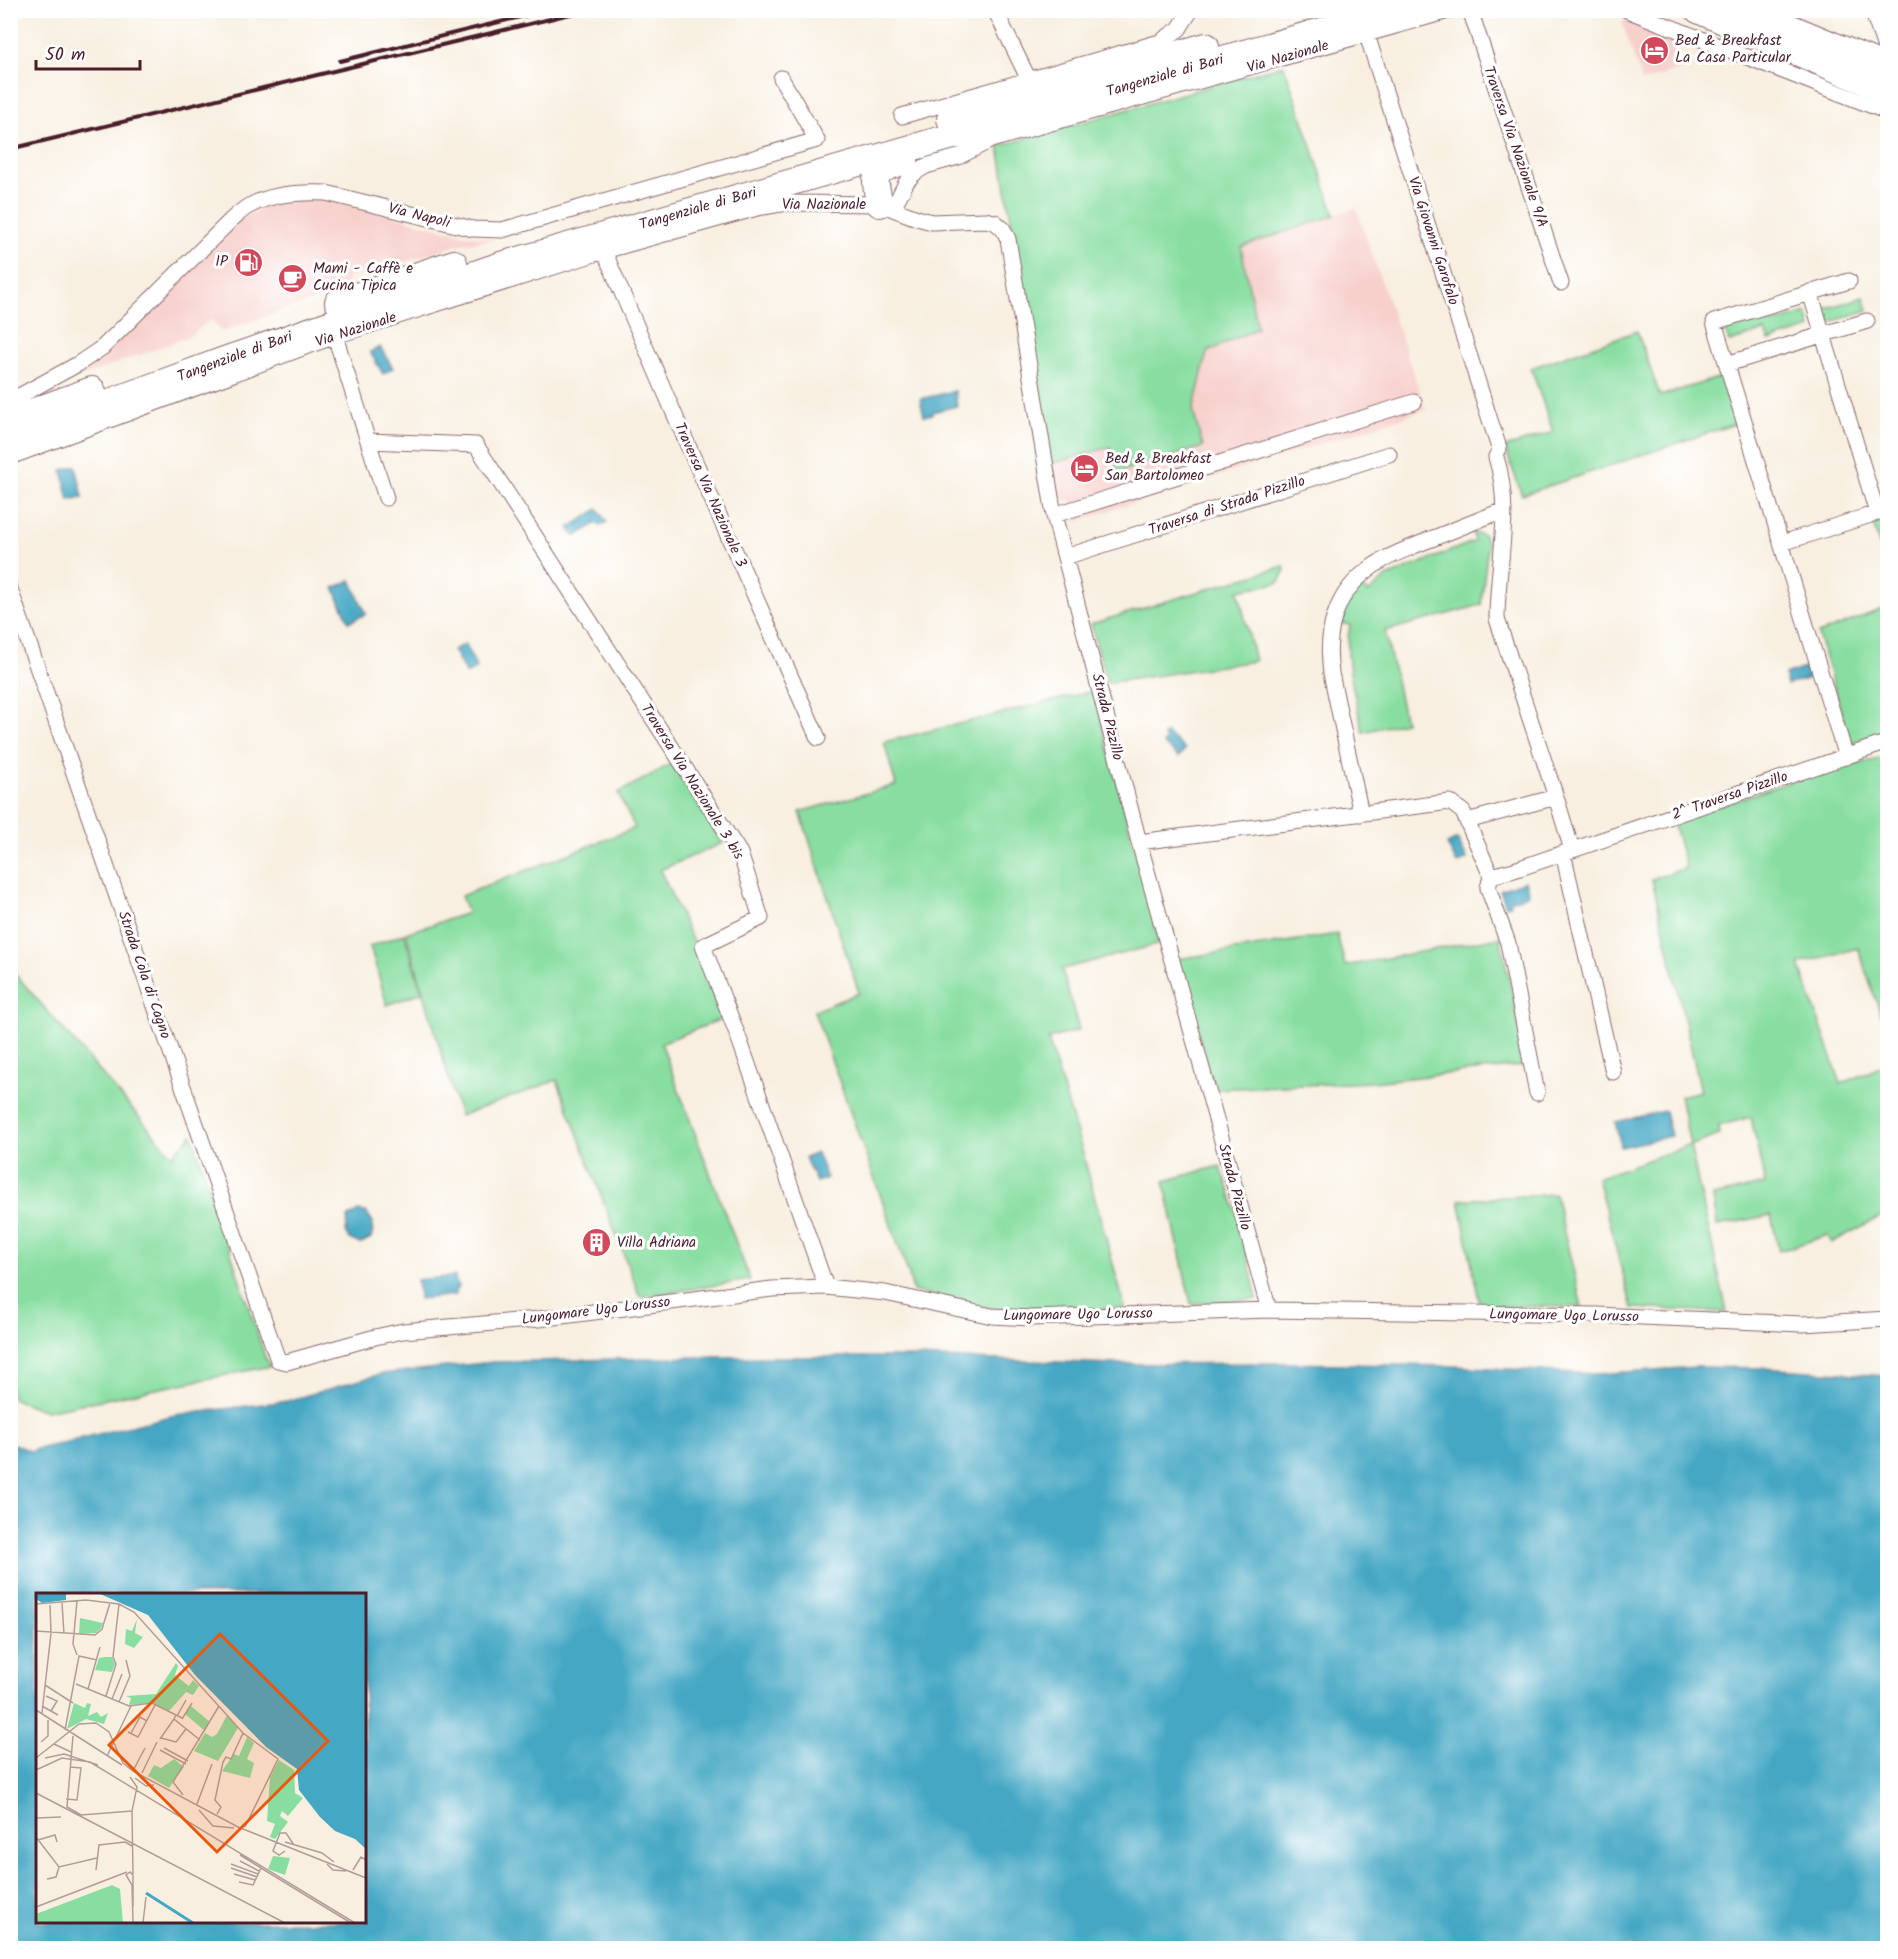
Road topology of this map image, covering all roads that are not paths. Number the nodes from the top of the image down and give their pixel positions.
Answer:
1 (995, 10) edge
2 (1191, 10) edge
3 (1331, 10) edge
4 (1395, 10) edge
5 (1452, 10) edge
6 (1470, 10) edge
7 (1627, 10) edge
8 (1698, 10) edge
9 (1748, 10) edge
10 (1872, 10) edge
11 (1367, 34) junction
12 (1887, 56) edge
13 (1887, 68) edge
14 (781, 78) dead end
15 (1029, 80) junction
16 (1887, 91) edge
17 (1887, 112) edge
18 (902, 116) dead end
19 (996, 125) junction
20 (791, 182) junction
21 (879, 206) junction
22 (604, 251) junction
23 (1850, 280) dead end
24 (1561, 283) dead end
25 (1810, 292) junction
26 (1867, 321) dead end
27 (1823, 334) junction
28 (335, 336) junction
29 (1727, 364) junction
30 (10, 401) edge
31 (1414, 402) dead end
32 (10, 420) edge
33 (10, 440) edge
34 (368, 441) junction
35 (1389, 454) dead end
36 (10, 457) edge
37 (386, 498) dead end
38 (1504, 510) junction
39 (1054, 515) junction
40 (1782, 543) junction
41 (1065, 557) junction
42 (10, 589) edge
43 (818, 738) dead end
44 (1887, 742) edge
45 (1846, 757) junction
46 (1556, 797) junction
47 (1361, 814) junction
48 (1467, 821) junction
49 (1139, 842) junction
50 (1567, 851) junction
51 (1491, 876) junction
52 (1613, 1072) dead end
53 (1537, 1093) dead end
54 (826, 1287) junction
55 (1269, 1310) junction
56 (1887, 1319) edge
57 (278, 1360) joint

1 - 15 street
2 - 15 street
3 - 32 highway, Tangenziale di Bari
4 - 19 highway, Tangenziale di Bari
5 - 11 street, Via Nazionale
6 - 24 street, Traversa Via Nazionale 9/A
7 - 17 street
8 - 16 highway
9 - 13 highway
10 - 12 street
11 - 21 street, Via Nazionale
11 - 38 street, Via Giovanni Garofalo
14 - 30 street, Via Napoli
15 - 18 street
19 - 20 highway, Tangenziale di Bari
19 - 21 highway
20 - 21 highway
20 - 33 highway, Tangenziale di Bari
21 - 22 street, Via Nazionale
21 - 39 street, Strada Pizzillo
22 - 28 street, Via Nazionale
22 - 43 street, Traversa Via Nazionale 3
23 - 25 street
25 - 27 street
25 - 29 street
26 - 27 street
27 - 29 street
27 - 40 street
28 - 34 street
28 - 36 street, Via Nazionale
29 - 40 street
31 - 39 street
34 - 37 street
34 - 54 street, Traversa Via Nazionale 3 bis
35 - 41 street, Traversa di Strada Pizzillo
38 - 46 street, Via Giovanni Garofalo
38 - 47 street
39 - 41 street, Strada Pizzillo
40 - 45 street
41 - 49 street, Strada Pizzillo
42 - 57 street, Strada Cola di Cagno
44 - 45 street, 2^ Traversa Pizzillo
45 - 50 street, 2^ Traversa Pizzillo
46 - 48 street
46 - 50 street
47 - 48 street
47 - 49 street
48 - 51 street
49 - 55 street, Strada Pizzillo
50 - 51 street, 2^ Traversa Pizzillo
50 - 52 street
51 - 53 street
54 - 55 street, Lungomare Ugo Lorusso
54 - 57 street, Lungomare Ugo Lorusso
55 - 56 street, Lungomare Ugo Lorusso

